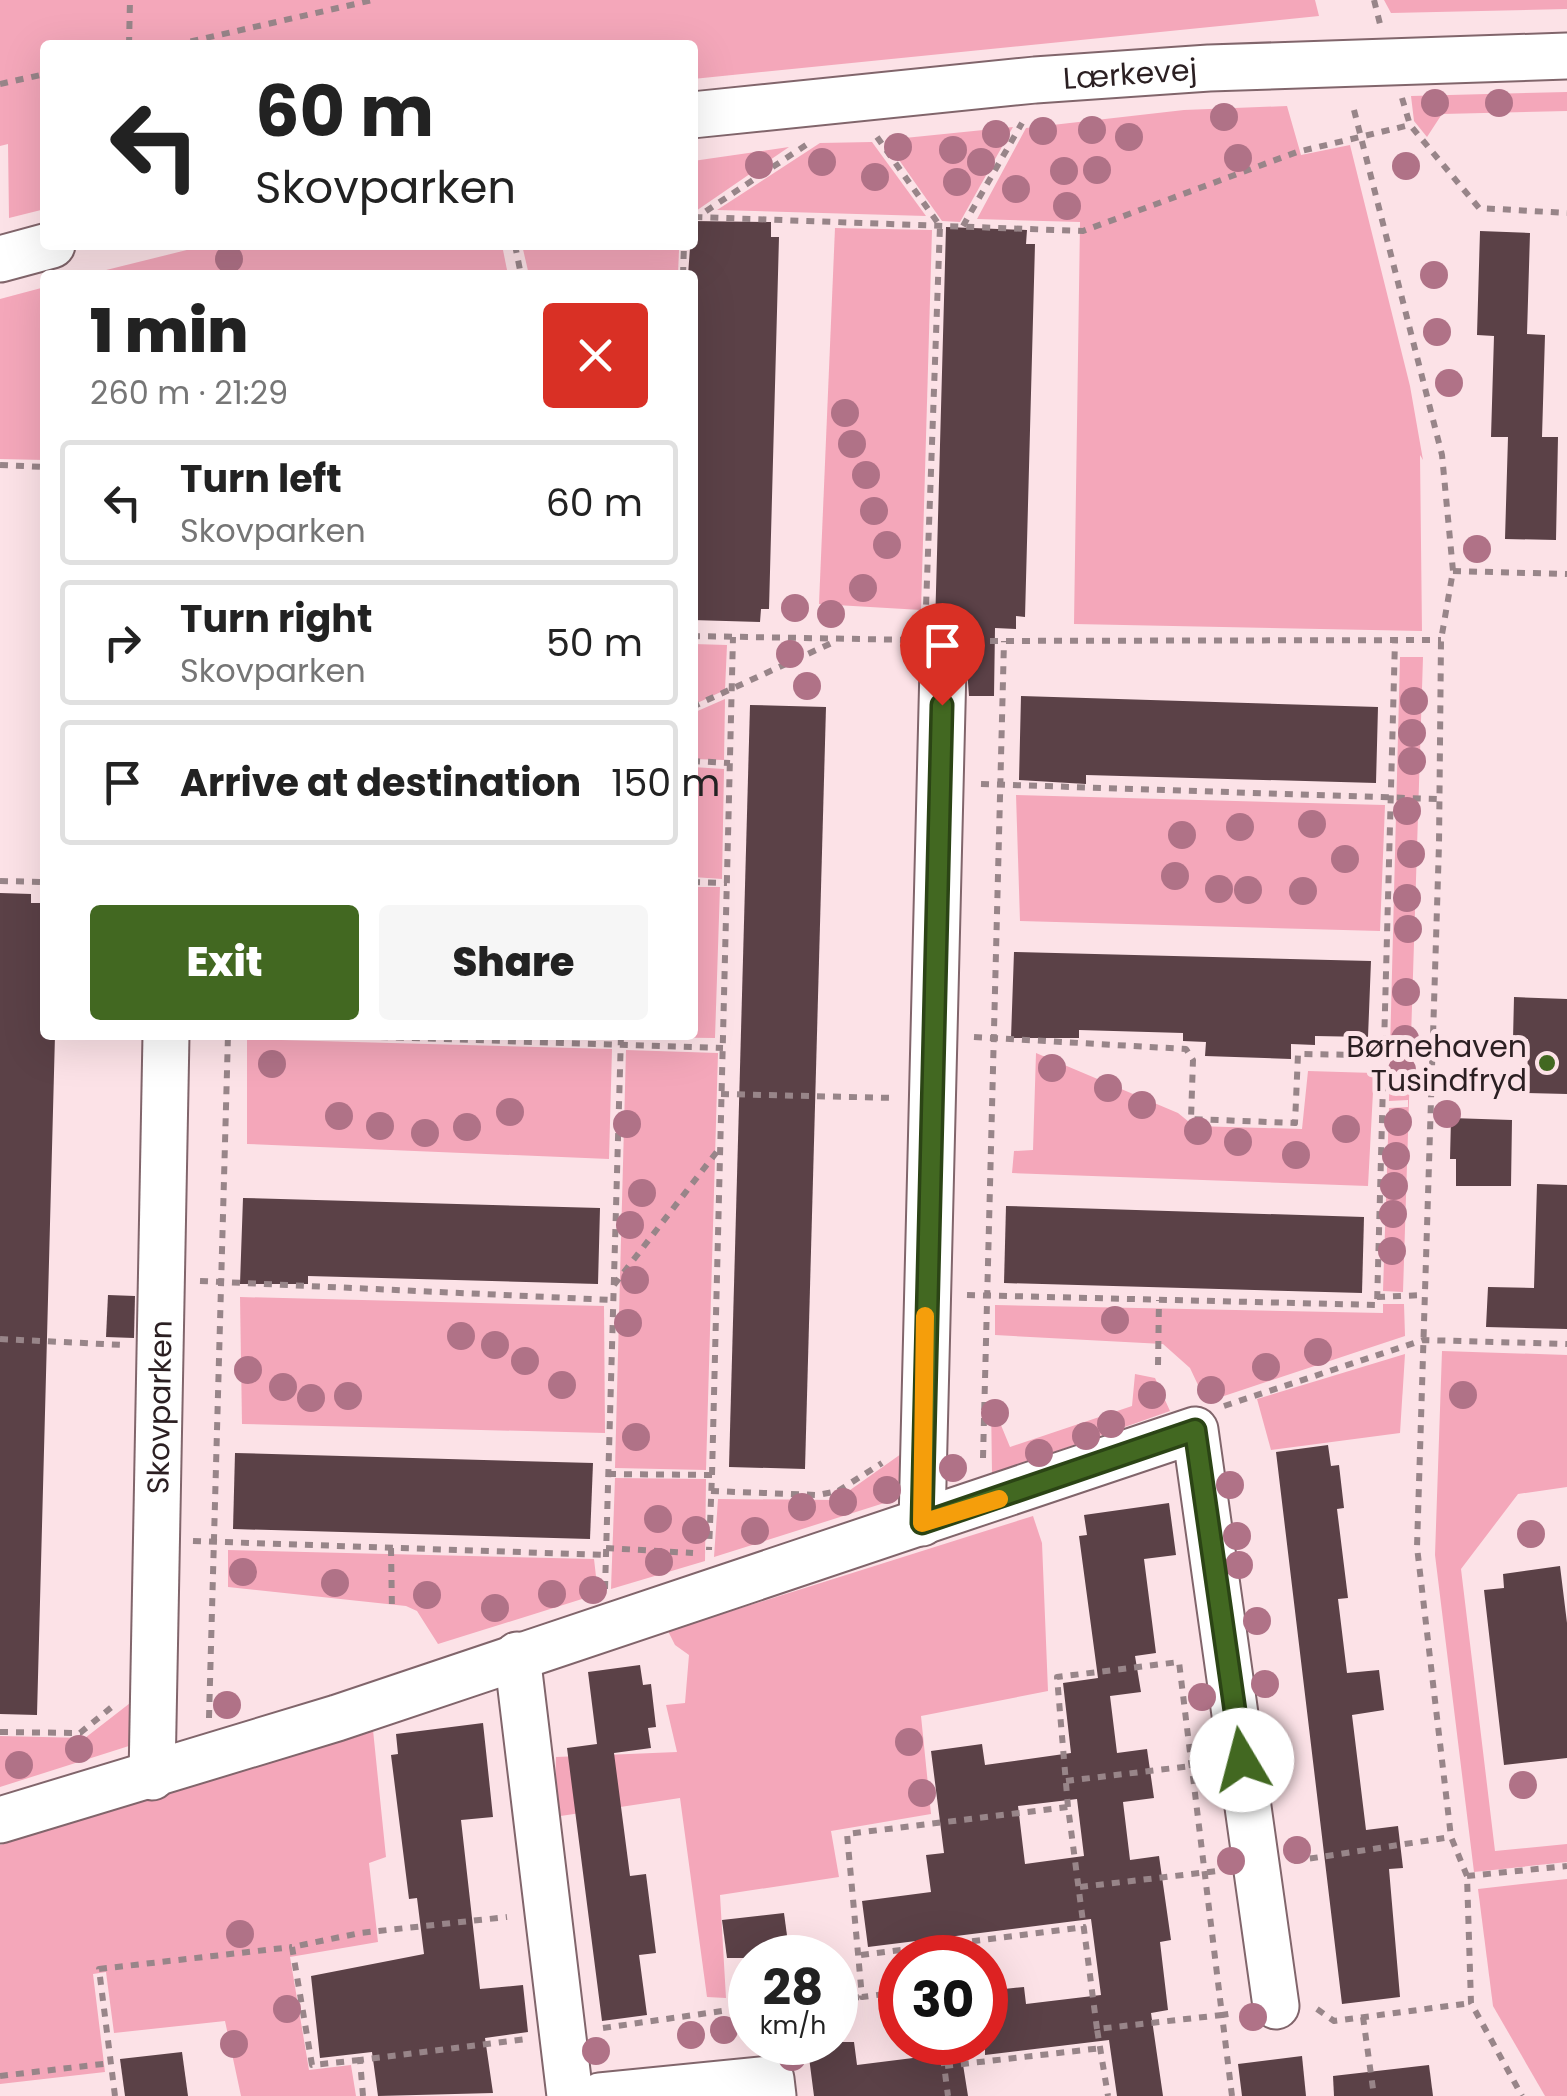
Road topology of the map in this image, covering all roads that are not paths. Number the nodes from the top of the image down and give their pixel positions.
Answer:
1 (1567, 56) edge
2 (698, 115) edge
3 (40, 248) edge
4 (0, 259) edge
5 (942, 647) road end
6 (166, 1040) edge
7 (922, 1523) junction
8 (516, 1655) junction
9 (152, 1777) junction
10 (0, 1820) edge
11 (1276, 2006) road end
12 (570, 2096) edge
13 (600, 2096) edge
14 (773, 2096) edge

1 - 2 street, Lærkevej
3 - 4 street
5 - 7 street
6 - 9 street, Skovparken
7 - 8 street
7 - 11 street
8 - 9 street
8 - 12 street
9 - 10 street
13 - 14 street

